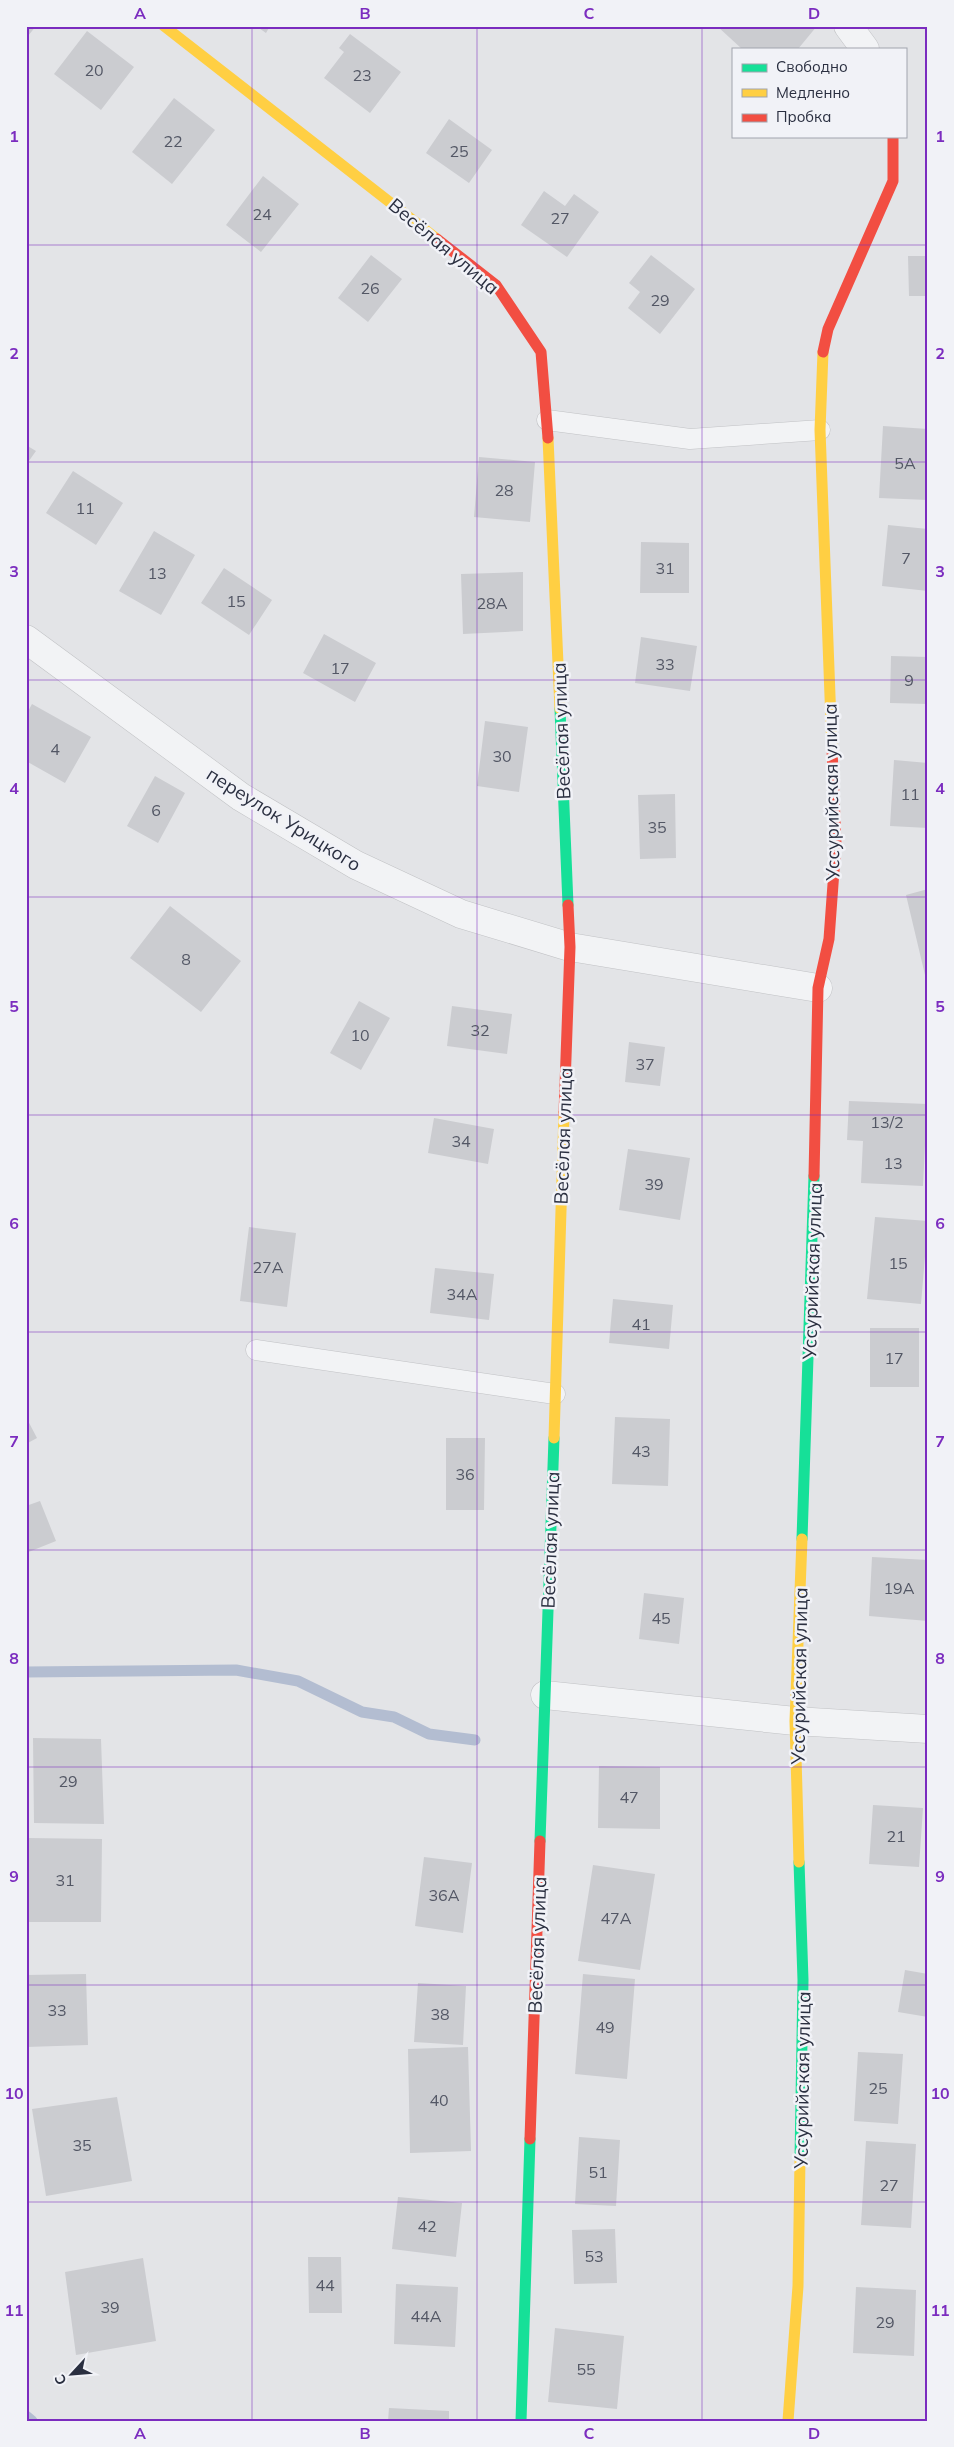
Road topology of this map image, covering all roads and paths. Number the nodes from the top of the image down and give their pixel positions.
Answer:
1 (164, 26) edge
2 (848, 26) edge
3 (864, 48) edge
4 (893, 138) edge
5 (547, 420) junction
6 (820, 430) junction
7 (26, 639) edge
8 (570, 947) junction
9 (818, 988) junction
10 (256, 1350) dead end
11 (555, 1394) junction
12 (545, 1695) junction
13 (795, 1722) junction
14 (928, 1729) edge
15 (521, 2421) edge
16 (788, 2421) edge

1 - 5 street, Весёлая улица
2 - 3 street
4 - 6 street, Уссурийская улица
5 - 6 lane
5 - 8 street, Весёлая улица
6 - 9 street, Уссурийская улица
7 - 8 street, переулок Урицкого
8 - 9 street, переулок Урицкого
8 - 11 street, Весёлая улица
9 - 13 street, Уссурийская улица
10 - 11 lane
11 - 12 street, Весёлая улица
12 - 13 street
12 - 15 street, Весёлая улица
13 - 14 street
13 - 16 street, Уссурийская улица

